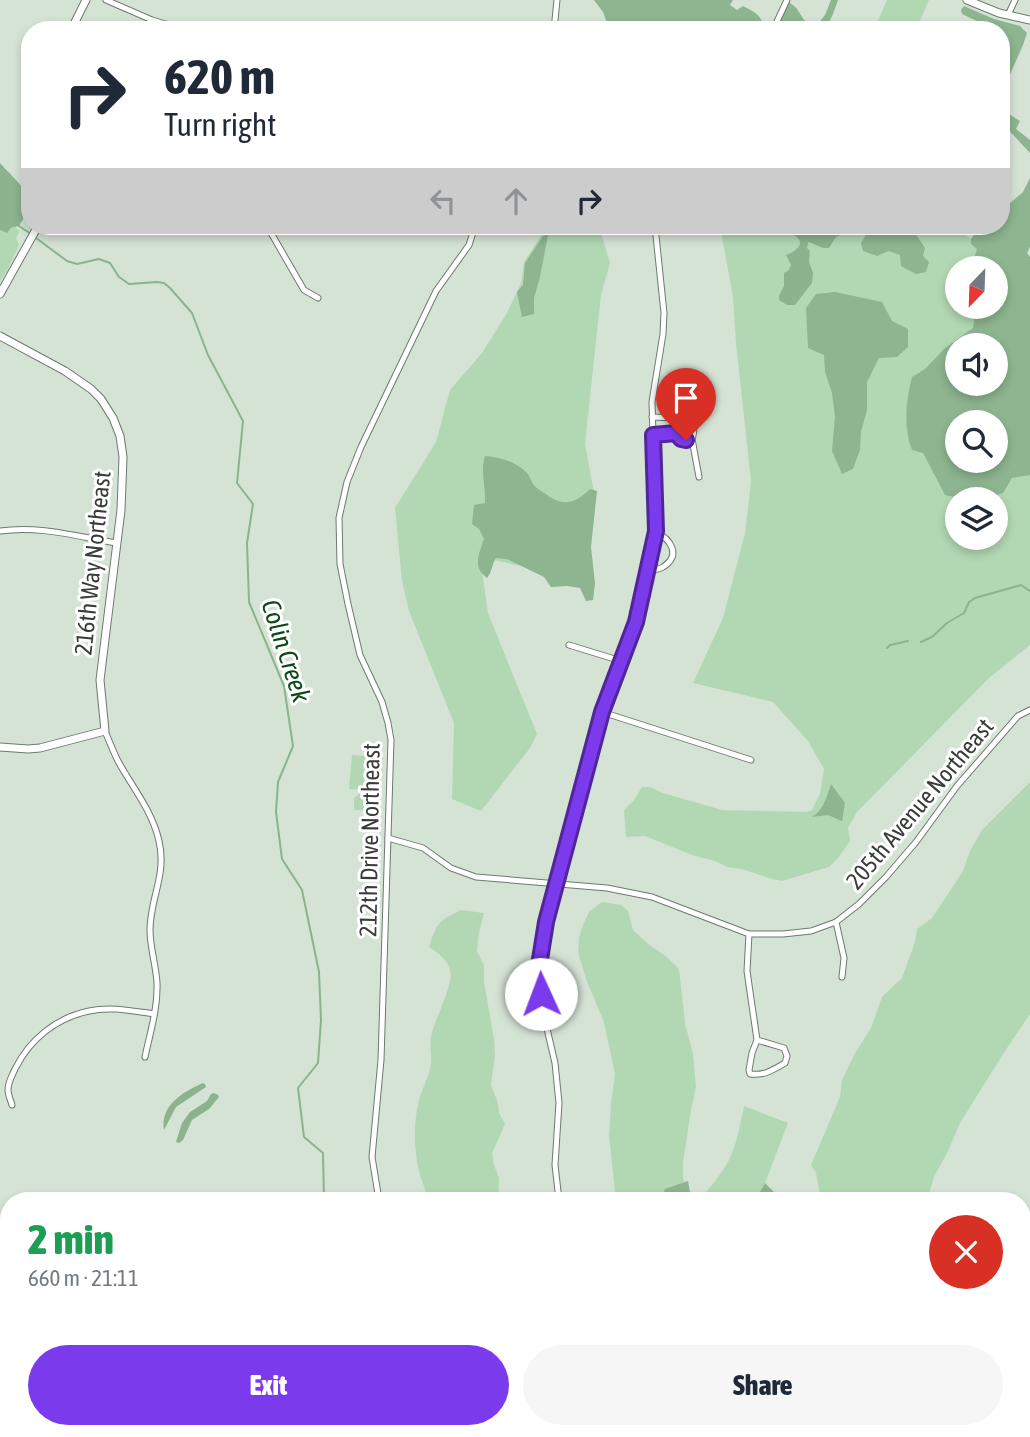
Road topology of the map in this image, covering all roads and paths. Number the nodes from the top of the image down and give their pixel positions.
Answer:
1 (86, 0) edge
2 (106, 0) edge
3 (557, 0) edge
4 (787, 0) edge
5 (967, 0) edge
6 (1015, 0) edge
7 (1008, 15) junction
8 (1030, 20) edge
9 (76, 21) edge
10 (155, 21) edge
11 (555, 21) edge
12 (777, 21) edge
13 (32, 235) edge
14 (272, 235) edge
15 (472, 235) edge
16 (655, 235) edge
17 (0, 294) edge
18 (318, 298) dead end
19 (0, 337) edge
20 (698, 386) dead end
21 (691, 412) junction
22 (652, 416) junction
23 (677, 418) junction
24 (676, 433) junction
25 (653, 435) junction
26 (692, 439) junction
27 (699, 477) dead end
28 (0, 531) edge
29 (656, 531) junction
30 (117, 543) junction
31 (646, 572) junction
32 (569, 645) dead end
33 (621, 662) junction
34 (1030, 710) edge
35 (602, 712) junction
36 (105, 731) junction
37 (0, 747) edge
38 (751, 760) dead end
39 (388, 838) junction
40 (556, 883) junction
41 (836, 922) junction
42 (749, 934) junction
43 (842, 977) dead end
44 (154, 1014) junction
45 (757, 1040) junction
46 (145, 1057) dead end
47 (12, 1105) dead end
48 (378, 1192) edge
49 (558, 1192) edge

1 - 9 street
2 - 10 street
3 - 11 street
4 - 12 street
5 - 7 street
6 - 7 street
7 - 8 street
13 - 17 street
14 - 18 street
15 - 39 street, 212th Drive Northeast
16 - 22 street
19 - 30 street, 216th Way Northeast
20 - 21 street
21 - 23 street
21 - 26 street
22 - 23 street
22 - 25 street
23 - 24 street
24 - 25 street
24 - 26 street
25 - 29 street
26 - 27 street
28 - 30 street
29 - 31 street
29 - 31 street
30 - 36 street, 216th Way Northeast
31 - 33 street
32 - 33 street
33 - 35 street
34 - 41 street, 205th Avenue Northeast
35 - 38 street
35 - 40 street
36 - 37 street
36 - 44 street, 216th Way Northeast
39 - 40 street
39 - 48 street, 212th Drive Northeast
40 - 42 street
40 - 49 street
41 - 42 street
41 - 43 street
42 - 45 street
44 - 46 street, 216th Way Northeast
44 - 47 street
45 - 45 street

